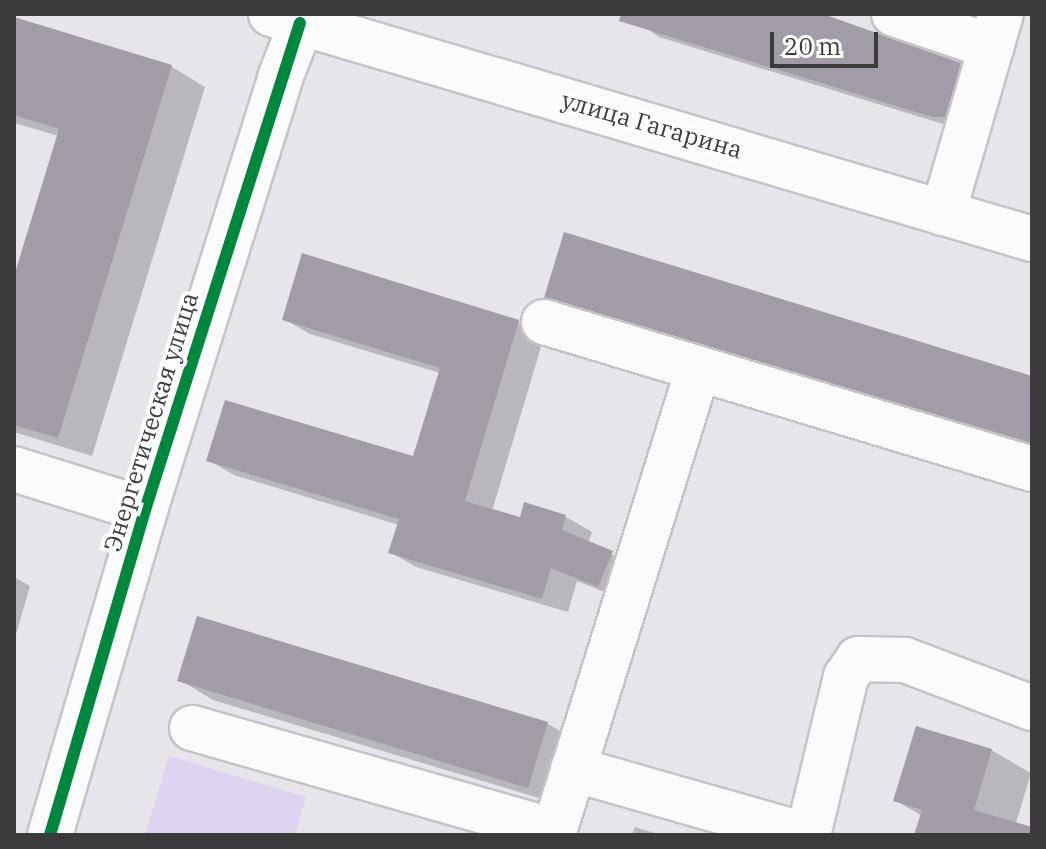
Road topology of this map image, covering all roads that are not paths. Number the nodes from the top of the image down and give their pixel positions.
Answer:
1 (894, 14) edge
2 (292, 17) edge
3 (997, 30) edge
4 (943, 213) junction
5 (1032, 239) edge
6 (544, 322) dead end
7 (697, 372) junction
8 (14, 469) edge
9 (1032, 469) edge
10 (145, 510) junction
11 (1032, 708) edge
12 (192, 728) dead end
13 (573, 769) junction
14 (553, 833) edge
15 (50, 835) edge
16 (806, 835) edge

1 - 3 street
2 - 4 street, улица Гагарина
2 - 10 street, Энергетическая улица
3 - 4 street
4 - 5 street, улица Гагарина
6 - 7 street
7 - 9 street
7 - 13 street
8 - 10 street
10 - 15 street, Энергетическая улица
11 - 16 street
12 - 14 street
13 - 14 street
13 - 16 street

